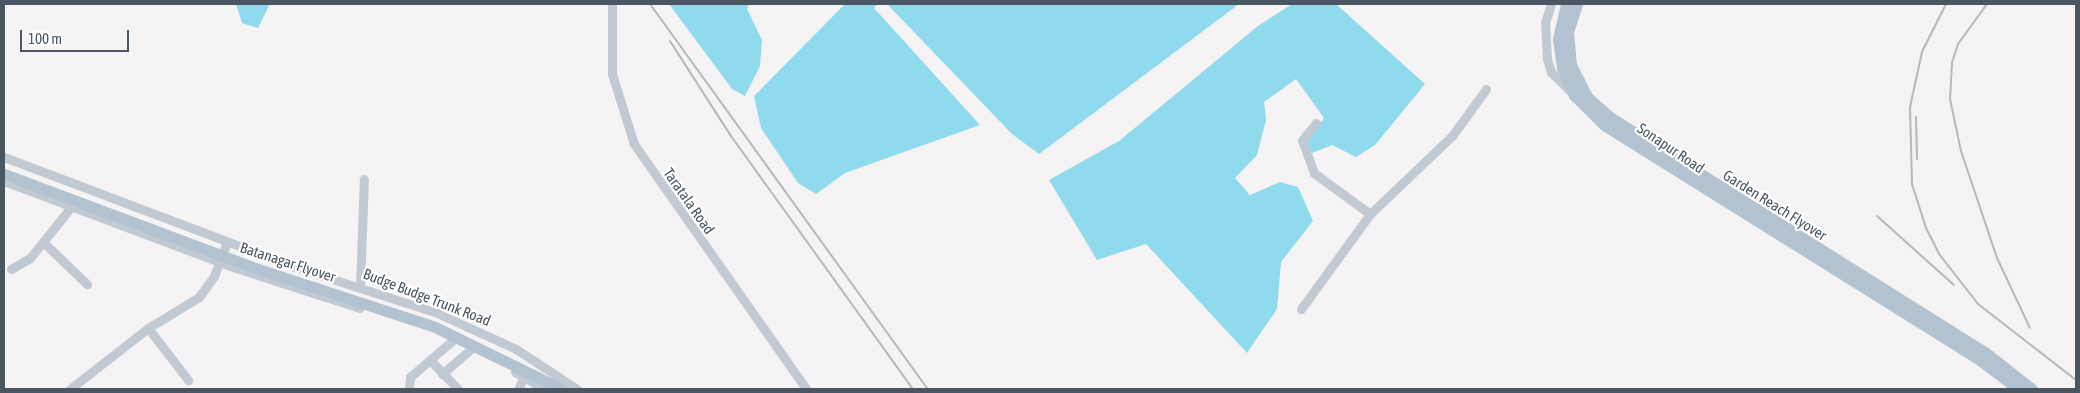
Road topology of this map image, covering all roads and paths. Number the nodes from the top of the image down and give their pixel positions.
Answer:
1 (612, 4) edge
2 (1551, 4) edge
3 (1566, 4) edge
4 (1577, 4) edge
5 (1486, 89) dead end
6 (1316, 123) dead end
7 (4, 157) edge
8 (4, 174) edge
9 (364, 178) dead end
10 (4, 181) edge
11 (71, 207) junction
12 (1370, 214) junction
13 (43, 242) junction
14 (227, 242) junction
15 (220, 262) junction
16 (11, 269) dead end
17 (87, 284) dead end
18 (360, 286) junction
19 (1300, 309) dead end
20 (148, 328) junction
21 (453, 340) junction
22 (471, 349) junction
23 (431, 361) junction
24 (442, 374) junction
25 (524, 377) junction
26 (188, 380) dead end
27 (555, 388) edge
28 (70, 389) edge
29 (409, 389) edge
30 (458, 389) edge
31 (518, 389) edge
32 (577, 389) edge
33 (806, 389) edge
34 (2018, 389) edge
35 (2032, 389) edge

1 - 33 street, Taratala Road
2 - 34 street, Sonapur Road
3 - 34 main road, Garden Reach Flyover, bridge
4 - 35 main road, Garden Reach Flyover
5 - 12 street
6 - 12 street
7 - 14 street, Budge Budge Trunk Road
8 - 27 main road, Batanagar Flyover, bridge
9 - 18 street
10 - 11 street, Budge Budge Trunk Road
11 - 13 street
11 - 15 street, Budge Budge Trunk Road
12 - 19 street
13 - 16 street
13 - 17 street
14 - 15 street
14 - 18 street, Budge Budge Trunk Road
15 - 20 street
15 - 21 street, Budge Budge Trunk Road
18 - 32 street, Budge Budge Trunk Road
20 - 26 street
20 - 28 street
21 - 22 street, Budge Budge Trunk Road
21 - 23 street
22 - 24 street
22 - 25 street, Budge Budge Trunk Road
23 - 24 street
23 - 29 street
24 - 30 street
25 - 27 street, Budge Budge Trunk Road
25 - 31 street

